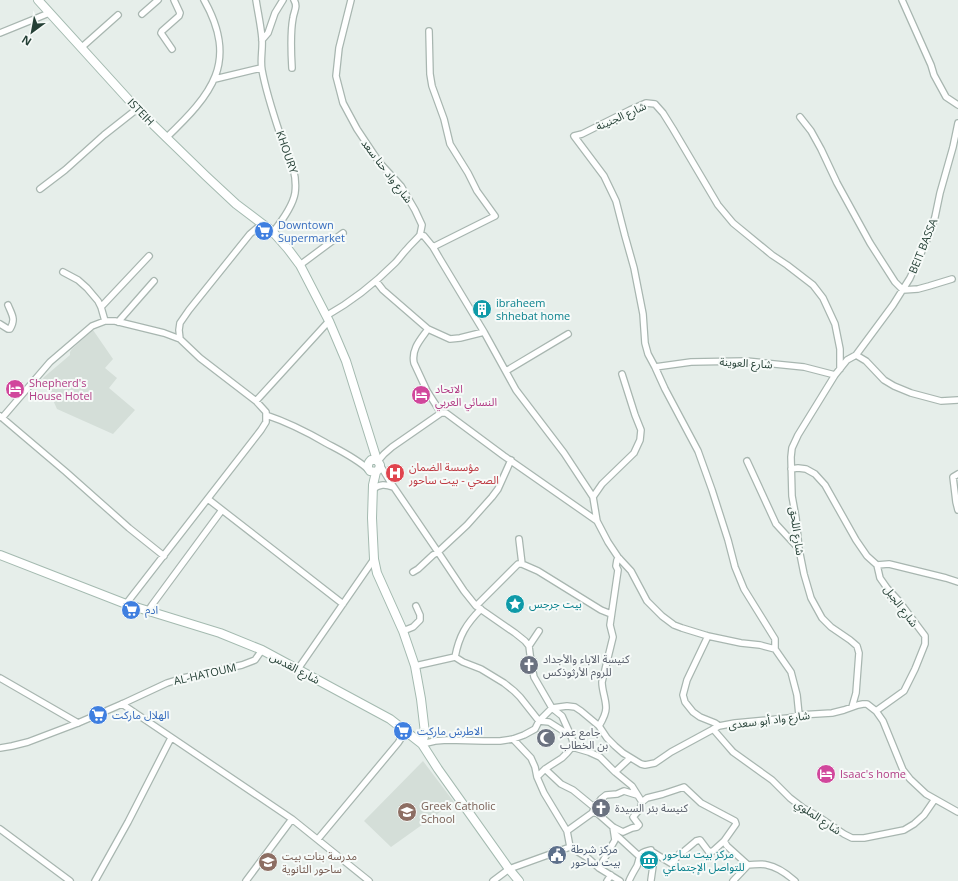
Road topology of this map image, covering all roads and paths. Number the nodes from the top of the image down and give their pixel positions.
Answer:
1 (38, 0) edge
2 (158, 0) edge
3 (174, 0) edge
4 (204, 0) edge
5 (256, 0) edge
6 (283, 0) edge
7 (294, 0) edge
8 (351, 0) edge
9 (902, 0) edge
10 (50, 13) junction
11 (142, 14) dead end
12 (118, 15) dead end
13 (430, 31) dead end
14 (0, 33) edge
15 (262, 40) junction
16 (82, 47) junction
17 (172, 49) dead end
18 (261, 68) junction
19 (292, 68) dead end
20 (215, 79) junction
21 (958, 105) edge
22 (137, 109) junction
23 (800, 117) dead end
24 (958, 123) edge
25 (166, 138) junction
26 (40, 189) dead end
27 (251, 216) junction
28 (266, 227) junction
29 (273, 232) junction
30 (343, 233) dead end
31 (250, 234) junction
32 (420, 235) junction
33 (433, 247) junction
34 (149, 256) dead end
35 (300, 265) junction
36 (63, 272) dead end
37 (952, 279) dead end
38 (154, 281) dead end
39 (376, 281) junction
40 (903, 290) junction
41 (8, 305) dead end
42 (101, 307) junction
43 (327, 318) junction
44 (105, 321) junction
45 (118, 322) junction
46 (0, 324) edge
47 (428, 329) junction
48 (484, 332) junction
49 (568, 334) dead end
50 (180, 339) junction
51 (856, 355) junction
52 (655, 366) junction
53 (840, 369) junction
54 (506, 371) junction
55 (622, 374) dead end
56 (835, 375) junction
57 (958, 400) edge
58 (256, 402) junction
59 (441, 413) junction
60 (266, 415) junction
61 (1, 417) edge
62 (511, 460) junction
63 (747, 461) dead end
64 (375, 465) junction
65 (791, 469) junction
66 (958, 474) edge
67 (392, 485) junction
68 (373, 487) junction
69 (593, 497) junction
70 (208, 499) junction
71 (222, 510) junction
72 (958, 510) edge
73 (597, 521) junction
74 (519, 539) dead end
75 (799, 549) junction
76 (438, 552) junction
77 (0, 555) edge
78 (164, 556) junction
79 (374, 559) junction
80 (522, 564) junction
81 (618, 565) junction
82 (877, 565) junction
83 (412, 572) dead end
84 (377, 573) junction
85 (364, 574) junction
86 (958, 582) edge
87 (126, 604) junction
88 (343, 604) junction
89 (416, 606) dead end
90 (476, 606) junction
91 (481, 609) junction
92 (148, 611) junction
93 (611, 614) junction
94 (403, 631) junction
95 (539, 631) dead end
96 (708, 636) junction
97 (529, 646) junction
98 (775, 649) junction
99 (262, 650) junction
100 (455, 657) junction
101 (415, 666) junction
102 (298, 669) junction
103 (0, 678) edge
104 (122, 704) junction
105 (852, 707) junction
106 (552, 708) junction
107 (876, 711) junction
108 (799, 715) junction
109 (539, 721) junction
110 (78, 723) junction
111 (599, 726) junction
112 (716, 728) junction
113 (406, 731) junction
114 (571, 736) junction
115 (171, 738) junction
116 (513, 739) junction
117 (422, 744) junction
118 (572, 747) junction
119 (0, 748) edge
120 (630, 758) junction
121 (545, 769) junction
122 (615, 772) junction
123 (537, 777) junction
124 (637, 795) junction
125 (935, 799) junction
126 (642, 802) junction
127 (594, 811) junction
128 (958, 812) edge
129 (292, 819) junction
130 (613, 827) junction
131 (0, 830) edge
132 (567, 831) junction
133 (614, 833) junction
134 (318, 839) junction
135 (724, 841) junction
136 (570, 847) junction
137 (651, 851) junction
138 (639, 856) junction
139 (748, 864) junction
140 (599, 868) junction
141 (509, 869) junction
142 (611, 875) junction
143 (70, 881) edge
144 (95, 881) edge
145 (246, 881) edge
146 (370, 881) edge
147 (493, 881) edge
148 (519, 881) edge
149 (607, 881) edge
150 (620, 881) edge
151 (629, 881) edge
152 (653, 881) edge
153 (733, 881) edge
154 (795, 881) edge

1 - 10 street, ISTEIH
2 - 11 street
3 - 17 street
4 - 20 street
5 - 15 street, KHOURY
6 - 15 street
7 - 19 street
8 - 32 street, شارع واد حنا سعد
9 - 21 street
10 - 14 street
10 - 16 street, ISTEIH
12 - 16 street
13 - 33 street
15 - 18 street, KHOURY
16 - 22 street, ISTEIH
18 - 20 street
18 - 29 street, KHOURY
20 - 25 street
22 - 25 street, ISTEIH
22 - 26 street
23 - 40 street
24 - 40 street, BEIT BASSA
25 - 27 street, ISTEIH
27 - 28 street, ISTEIH
27 - 31 street
28 - 29 street, ISTEIH
28 - 31 street
29 - 35 street, ISTEIH
30 - 35 street
31 - 50 street
32 - 33 street
32 - 39 street
33 - 48 street
34 - 42 street
35 - 43 street, ISTEIH
36 - 42 street
37 - 40 street
38 - 45 street
39 - 43 street
39 - 47 street
40 - 51 street, BEIT BASSA
41 - 46 street
42 - 44 street
43 - 58 street
43 - 64 street, ISTEIH
44 - 45 street
44 - 61 street
45 - 50 street
47 - 48 street
47 - 59 street
48 - 54 street
49 - 54 street
50 - 58 street
51 - 53 street, شارع اللحق
51 - 57 street
52 - 53 street, شارع الجنينة
52 - 56 street, شارع العوينة
52 - 98 street
53 - 56 street, شارع اللحق
54 - 69 street
55 - 69 street
56 - 65 street, شارع اللحق
58 - 60 street
59 - 62 street
59 - 64 street
60 - 64 street
60 - 70 street
61 - 78 street
62 - 73 street
62 - 76 street
63 - 75 street
64 - 67 street
64 - 68 street, ISTEIH
65 - 75 street, شارع اللحق
65 - 82 street
66 - 72 street
67 - 68 street
67 - 76 street
68 - 79 street, ISTEIH
69 - 73 street
70 - 71 street
70 - 78 street
71 - 88 street
71 - 92 street
73 - 81 street
74 - 80 street
75 - 105 street, شارع اللحق
76 - 83 street
76 - 90 street
77 - 87 street, شارع القدس
78 - 87 street
79 - 84 street, ISTEIH
79 - 85 street
80 - 90 street
80 - 93 street
81 - 93 street
81 - 96 street
82 - 86 street
82 - 107 street, شارع الجبل
84 - 85 street
84 - 94 street, ISTEIH
85 - 88 street
87 - 92 street, شارع القدس
88 - 102 street
89 - 94 street
90 - 91 street
91 - 97 street
91 - 100 street
92 - 99 street, شارع القدس
93 - 111 street
94 - 101 street, ISTEIH
95 - 97 street
96 - 98 street
96 - 112 street
97 - 106 street
98 - 108 street
99 - 102 street, شارع القدس
99 - 104 street, AL-HATOUM
100 - 101 street
100 - 109 street
101 - 117 street, ISTEIH
102 - 113 street, شارع القدس
103 - 110 street
104 - 110 street, AL-HATOUM
104 - 115 street
105 - 107 street, شارع واد أبو سعدى
105 - 108 street, شارع واد أبو سعدى
106 - 109 street
106 - 111 street, شارع واد أبو سعدى
106 - 114 street
107 - 125 street
108 - 112 street, شارع واد أبو سعدى
109 - 114 street
109 - 116 street
110 - 119 street, AL-HATOUM
111 - 120 street, شارع واد أبو سعدى
112 - 120 street, شارع واد أبو سعدى
112 - 125 street, شارع الملوي
113 - 117 street, شارع القدس
113 - 134 street
114 - 118 street
115 - 129 street
115 - 144 street
116 - 117 street
116 - 123 street
117 - 141 street, شارع القدس
118 - 121 street
118 - 122 street
120 - 122 street
121 - 123 street
121 - 127 street
122 - 124 street
123 - 132 street
124 - 126 street
124 - 127 street
125 - 128 street
126 - 130 street
126 - 135 street
127 - 130 street
127 - 132 street
129 - 134 street
129 - 145 street
130 - 133 street
131 - 143 street
132 - 136 street
133 - 138 street
133 - 140 street
134 - 146 street
135 - 137 street
135 - 139 street
136 - 140 street
136 - 141 street
137 - 138 street
137 - 152 street
138 - 151 street
139 - 153 street
139 - 154 street
140 - 142 street
141 - 147 street
141 - 148 street, شارع القدس
142 - 149 street
142 - 150 street

